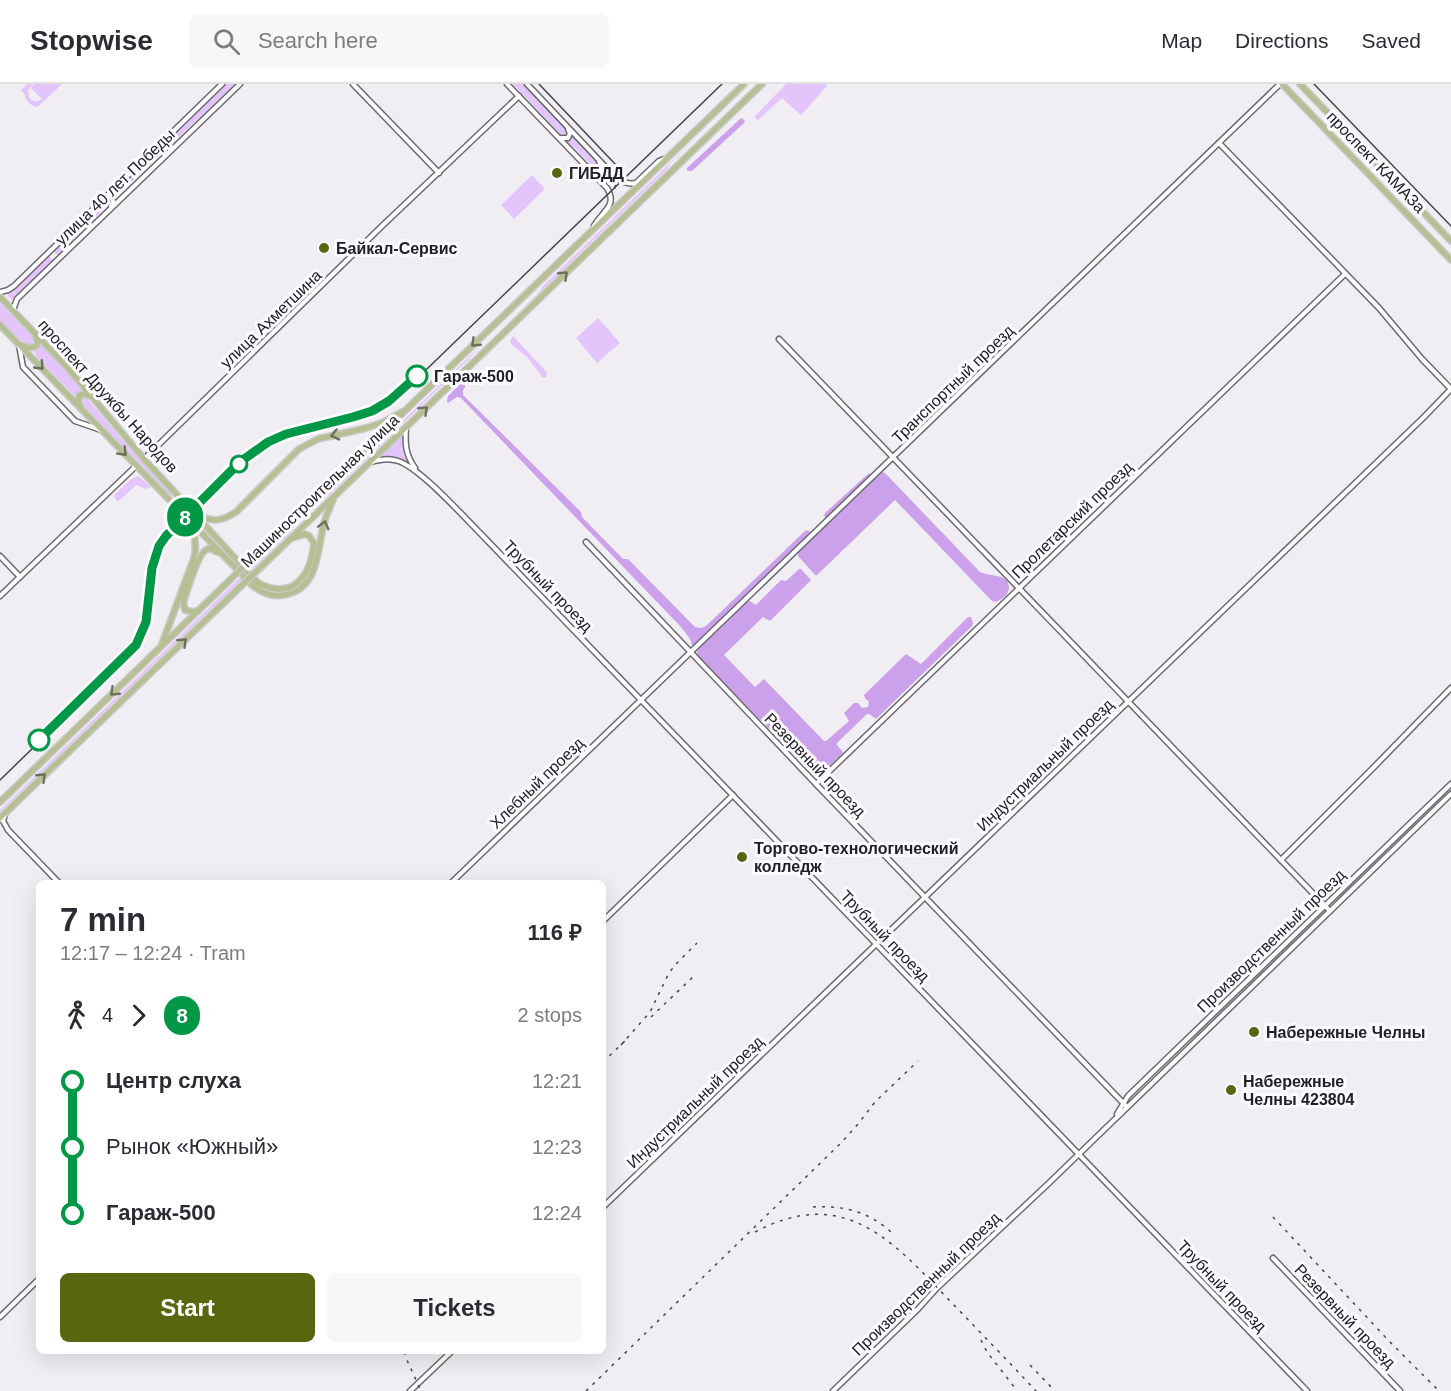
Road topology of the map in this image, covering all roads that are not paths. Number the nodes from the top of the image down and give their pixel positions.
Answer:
1 (222, 84) edge
2 (240, 84) edge
3 (353, 84) edge
4 (507, 84) edge
5 (527, 84) edge
6 (744, 84) edge
7 (762, 84) edge
8 (1281, 84) edge
9 (1300, 84) edge
10 (519, 96) junction
11 (718, 109) junction
12 (726, 119) junction
13 (567, 127) junction
14 (558, 136) junction
15 (690, 136) junction
16 (1219, 143) junction
17 (700, 144) junction
18 (1367, 154) junction
19 (670, 156) junction
20 (599, 160) junction
21 (1357, 162) junction
22 (589, 169) junction
23 (439, 173) junction
24 (105, 198) junction
25 (111, 207) junction
26 (591, 232) junction
27 (1451, 241) edge
28 (54, 247) junction
29 (62, 256) junction
30 (1451, 260) edge
31 (1345, 274) junction
32 (0, 292) edge
33 (0, 297) edge
34 (515, 305) junction
35 (13, 311) junction
36 (524, 313) junction
37 (0, 325) edge
38 (489, 330) junction
39 (34, 333) junction
40 (497, 339) junction
41 (779, 339) dead end
42 (19, 344) junction
43 (1451, 389) edge
44 (92, 397) junction
45 (80, 408) junction
46 (409, 408) junction
47 (406, 427) junction
48 (102, 430) junction
49 (893, 458) junction
50 (144, 459) junction
51 (370, 462) junction
52 (136, 466) junction
53 (419, 473) junction
54 (174, 491) junction
55 (337, 494) junction
56 (167, 497) junction
57 (313, 500) junction
58 (321, 508) junction
59 (183, 513) junction
60 (196, 514) junction
61 (291, 538) junction
62 (586, 542) dead end
63 (222, 555) junction
64 (0, 556) edge
65 (20, 577) junction
66 (1020, 588) junction
67 (0, 596) edge
68 (198, 610) junction
69 (161, 647) junction
70 (691, 652) junction
71 (1451, 688) edge
72 (641, 700) junction
73 (1129, 701) junction
74 (816, 784) junction
75 (1451, 784) edge
76 (1451, 794) edge
77 (733, 795) junction
78 (0, 802) edge
79 (6, 812) junction
80 (0, 818) edge
81 (0, 827) edge
82 (8, 830) junction
83 (1281, 860) junction
84 (56, 880) edge
85 (454, 880) edge
86 (925, 897) junction
87 (1325, 905) junction
88 (1330, 911) junction
89 (606, 918) edge
90 (876, 944) junction
91 (1189, 1037) junction
92 (1194, 1042) junction
93 (1126, 1105) junction
94 (1078, 1154) junction
95 (606, 1203) edge
96 (1273, 1258) dead end
97 (36, 1282) edge
98 (0, 1317) edge
99 (449, 1354) edge
100 (410, 1391) edge
101 (833, 1391) edge
102 (1306, 1391) edge
103 (1400, 1391) edge

1 - 24 street, улица 40 лет Победы
2 - 25 street, улица 40 лет Победы
3 - 23 street
4 - 10 street
5 - 13 street
6 - 11 main road, Машиностроительная улица
7 - 12 main road, Машиностроительная улица
8 - 16 street, Транспортный проезд
8 - 21 main road, проспект КАМАЗа
9 - 18 main road, проспект КАМАЗа
10 - 14 street
10 - 23 street, улица Ахметшина
11 - 12 main road
11 - 15 main road, Машиностроительная улица
12 - 17 main road, Машиностроительная улица
13 - 14 street
13 - 20 street
14 - 22 street
15 - 17 main road
15 - 19 main road, Машиностроительная улица
16 - 31 street
16 - 49 street, Транспортный проезд
36 -> 17 main road, Машиностроительная улица
18 - 21 main road
18 - 27 main road, проспект КАМАЗа
19 - 20 street
19 - 26 main road, Машиностроительная улица
20 - 22 street
21 - 30 main road, проспект КАМАЗа
22 - 26 street
23 - 50 street, улица Ахметшина
24 - 25 street
24 - 28 street, улица 40 лет Победы
25 - 29 street, улица 40 лет Победы
26 - 34 main road, Машиностроительная улица
28 - 29 street
28 - 32 street, улица 40 лет Победы
29 - 35 street, улица 40 лет Победы
31 - 43 street
31 - 66 street, Пролетарский проезд
33 - 35 main road, проспект Дружбы Народов
34 - 36 main road
34 - 38 main road, Машиностроительная улица
35 - 39 main road, проспект Дружбы Народов
36 - 40 main road, Машиностроительная улица
37 - 42 main road, проспект Дружбы Народов
38 - 40 main road
38 -> 46 main road, Машиностроительная улица
39 - 42 main road
39 - 44 main road, проспект Дружбы Народов
47 -> 40 main road, Машиностроительная улица
41 - 49 street
42 -> 45 main road, проспект Дружбы Народов
42 - 48 street
43 - 73 street, Индустриальный проезд
44 - 45 main road
44 - 50 main road, проспект Дружбы Народов
45 - 48 main road, проспект Дружбы Народов
46 - 57 main road, Машиностроительная улица
46 -> 60 main road
47 - 51 main road, Машиностроительная улица
47 - 53 street
48 -> 52 main road, проспект Дружбы Народов
49 - 66 street
49 - 70 street, Транспортный проезд
50 - 54 main road, проспект Дружбы Народов
51 - 53 street
51 - 55 main road, Машиностроительная улица
52 - 56 main road, проспект Дружбы Народов
52 - 65 street
53 - 72 street, Трубный проезд
54 - 56 main road
54 - 60 main road, проспект Дружбы Народов
55 - 58 main road, Машиностроительная улица
63 -> 55 main road, проспект Дружбы Народов
56 - 59 main road, проспект Дружбы Народов
57 - 58 main road
57 - 68 main road, Машиностроительная улица, bridge
58 - 61 main road, Машиностроительная улица
59 - 63 main road, проспект Дружбы Народов
59 - 69 main road
60 - 61 main road, проспект Дружбы Народов
79 -> 61 main road, Машиностроительная улица, bridge
62 - 70 street, Резервный проезд
63 - 68 main road
64 - 65 street
65 - 67 street
66 - 73 street
66 - 74 street, Пролетарский проезд
68 - 69 main road, Машиностроительная улица
69 -> 78 main road, Машиностроительная улица
70 - 72 street, Транспортный проезд
70 - 74 street, Резервный проезд
71 - 83 street
72 - 77 street, Трубный проезд
72 - 85 street, Хлебный проезд
73 - 83 street
73 - 86 street, Индустриальный проезд
74 - 86 street, Резервный проезд
75 - 87 street, Производственный проезд
76 - 88 street, Производственный проезд
77 - 89 street
77 - 90 street, Трубный проезд
79 - 80 main road, Машиностроительная улица
79 - 82 street
81 - 82 street
82 - 84 street
83 - 87 street
86 - 90 street, Индустриальный проезд
86 - 93 street, Резервный проезд
87 - 88 street
87 - 91 street, Производственный проезд
88 - 92 street, Производственный проезд
90 - 94 street, Трубный проезд
90 - 95 street, Индустриальный проезд
91 - 92 street
91 - 93 street, Производственный проезд
92 - 93 street, Производственный проезд
93 - 94 street, Производственный проезд
94 - 101 street, Производственный проезд
94 - 102 street, Трубный проезд
96 - 103 street, Резервный проезд
97 - 98 street
99 - 100 street

